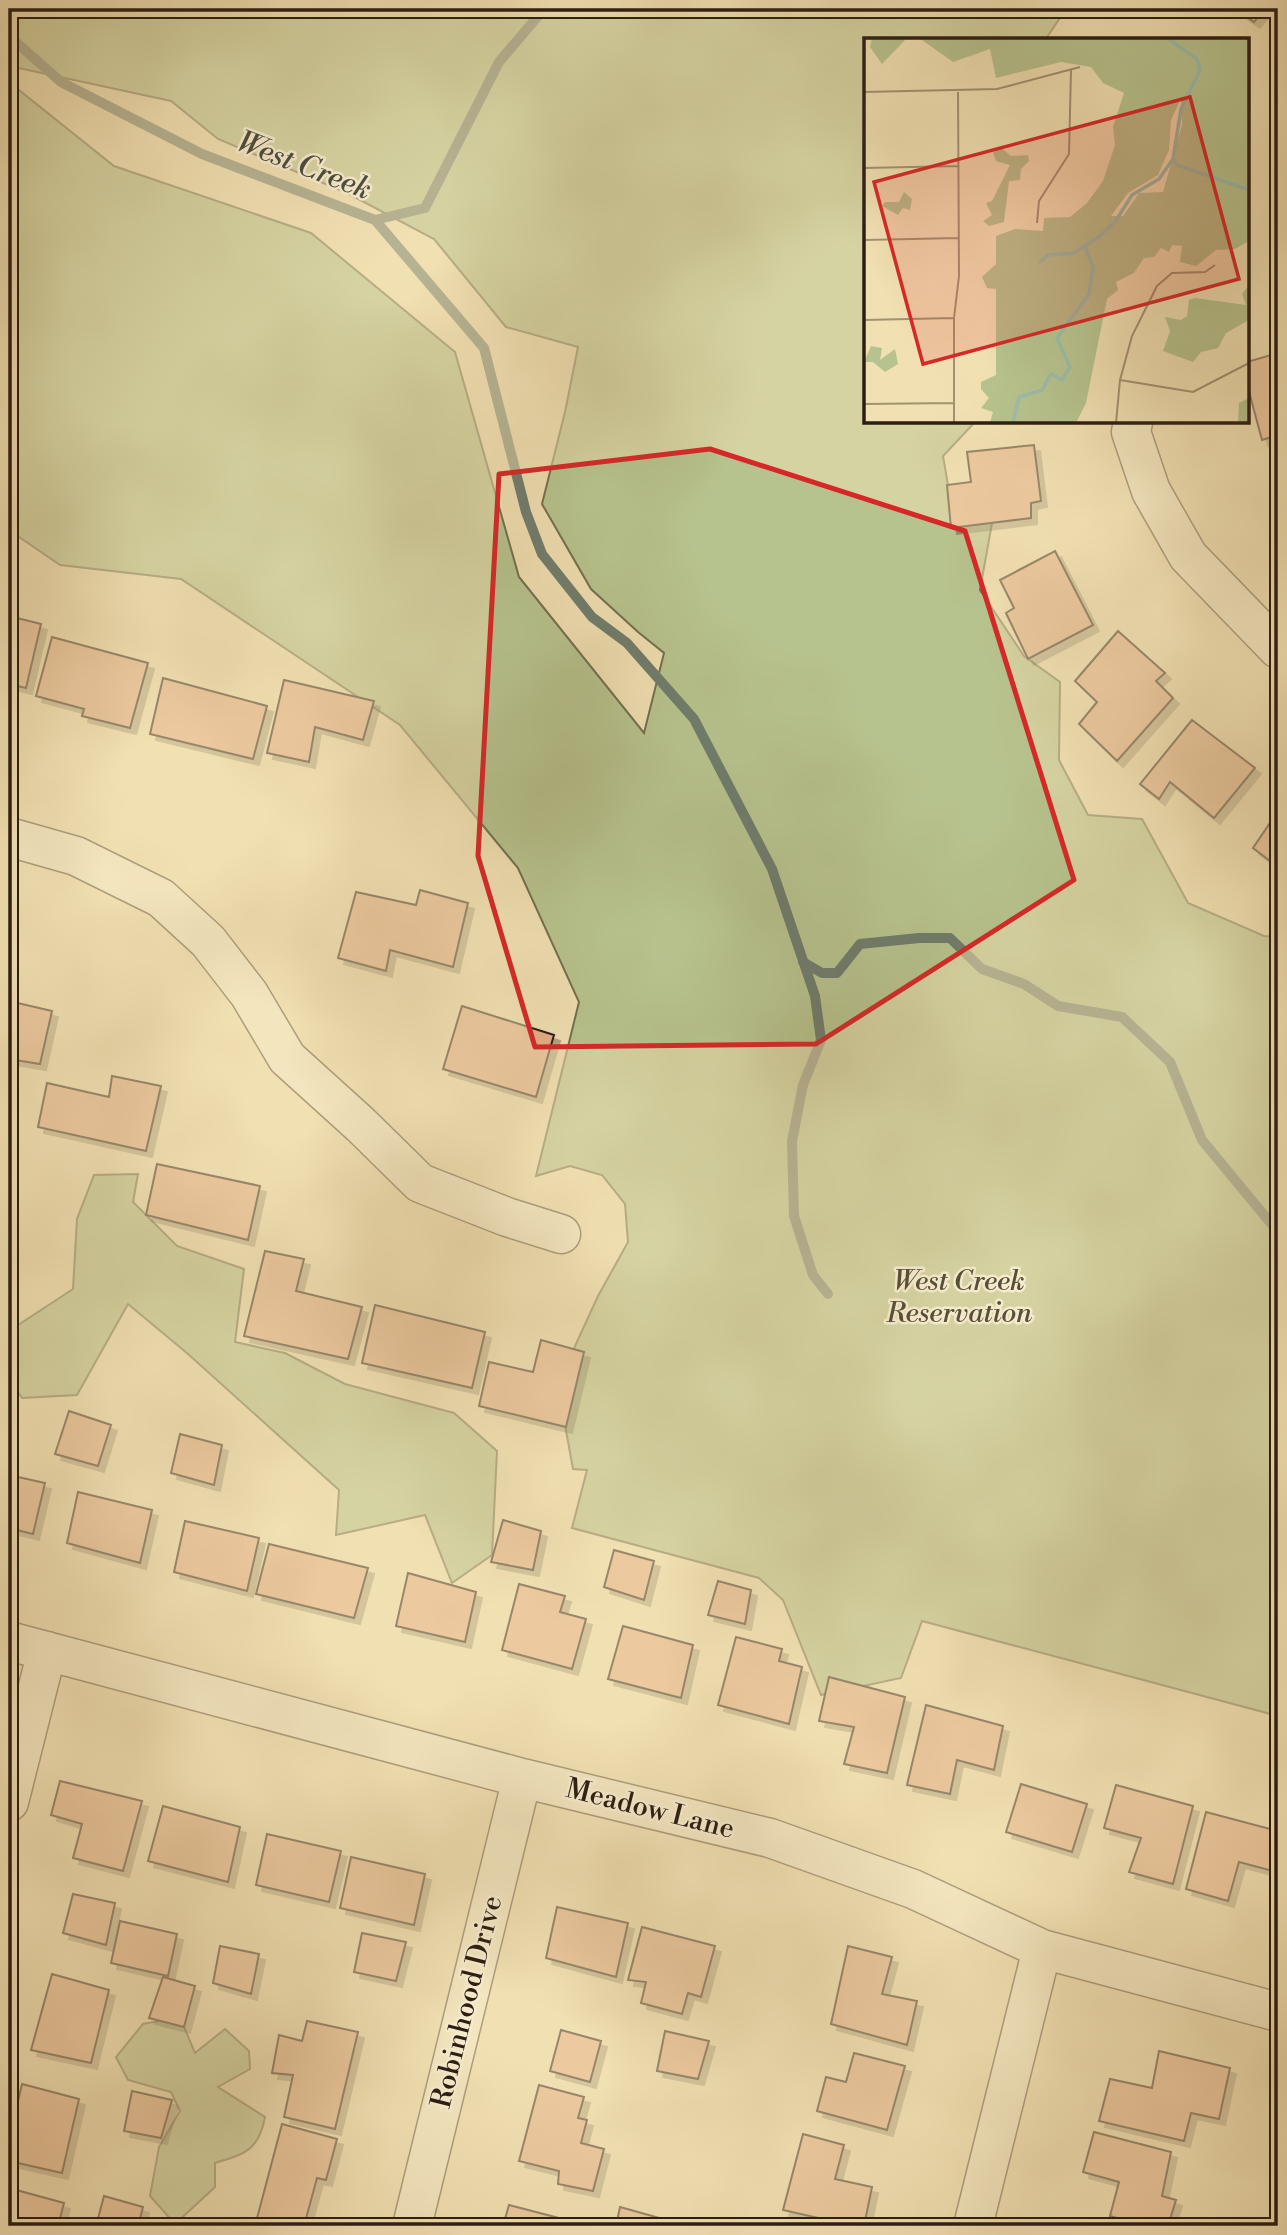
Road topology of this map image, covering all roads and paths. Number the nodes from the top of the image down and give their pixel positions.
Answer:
1 (1133, 424) edge
2 (1278, 649) edge
3 (9, 837) edge
4 (561, 1234) dead end
5 (9, 1641) edge
6 (47, 1651) junction
7 (522, 1778) junction
8 (9, 1802) edge
9 (1042, 1949) junction
10 (1278, 2012) edge
11 (412, 2226) edge
12 (973, 2226) edge

1 - 2 street
3 - 4 street
5 - 6 street, Meadow Lane
6 - 7 street, Meadow Lane
6 - 8 street
7 - 9 street, Meadow Lane
7 - 11 street, Robinhood Drive
9 - 10 street, Meadow Lane
9 - 12 street

